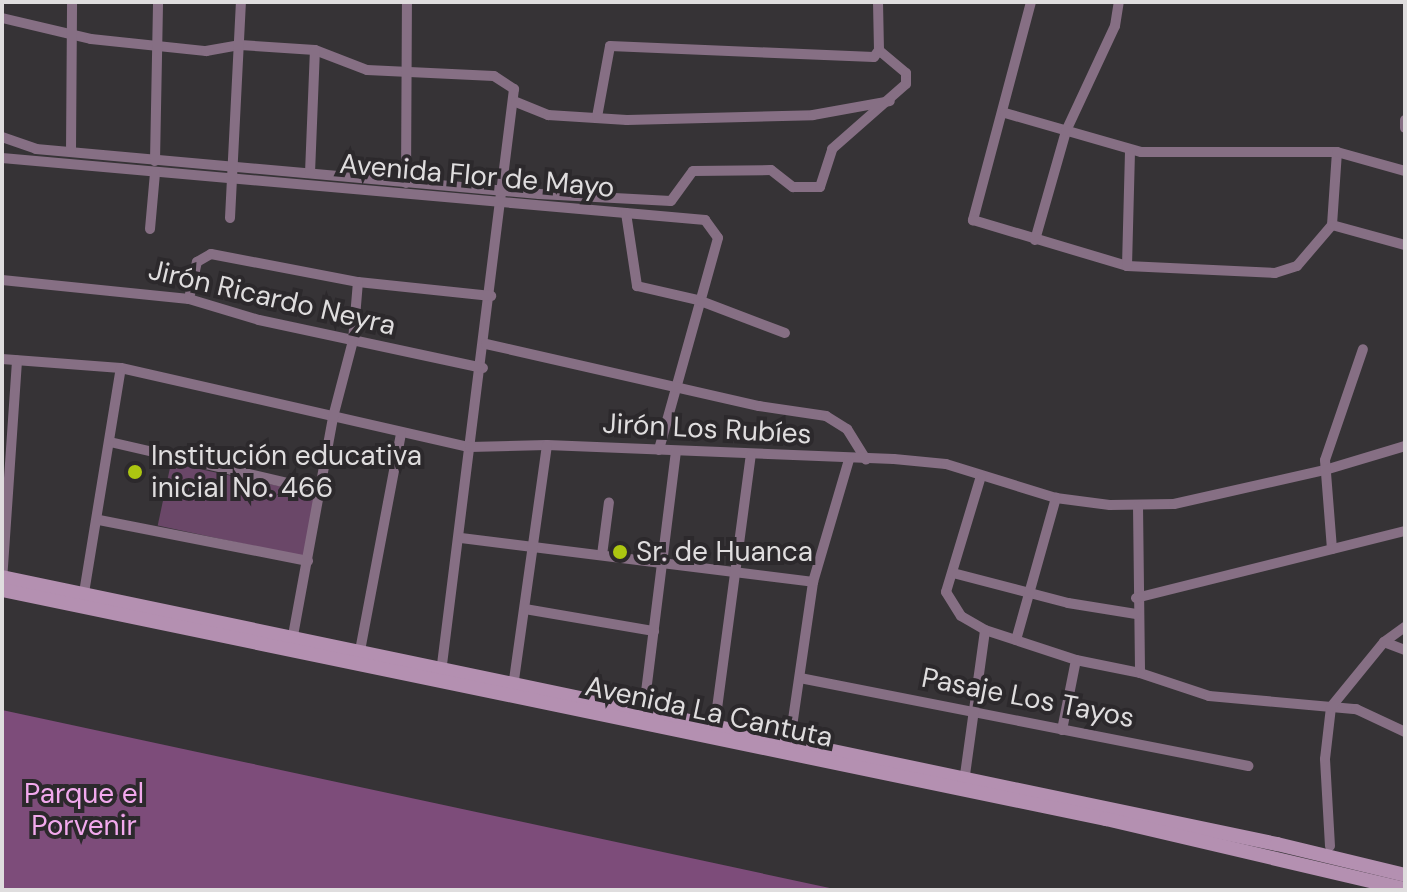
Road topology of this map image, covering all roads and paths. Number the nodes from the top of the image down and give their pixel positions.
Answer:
1 (72, 2) edge
2 (158, 2) edge
3 (241, 2) edge
4 (407, 2) edge
5 (878, 2) edge
6 (1031, 2) edge
7 (1119, 2) edge
8 (2, 18) edge
9 (73, 33) junction
10 (157, 45) junction
11 (240, 45) junction
12 (315, 50) junction
13 (879, 52) junction
14 (409, 75) junction
15 (893, 100) junction
16 (516, 102) junction
17 (1005, 113) junction
18 (597, 117) junction
19 (1405, 120) edge
20 (1405, 128) edge
21 (1066, 131) junction
22 (2, 137) edge
23 (1130, 151) junction
24 (71, 152) junction
25 (1337, 152) junction
26 (2, 158) edge
27 (155, 161) junction
28 (234, 168) junction
29 (1405, 171) edge
30 (155, 173) junction
31 (310, 173) junction
32 (232, 180) junction
33 (406, 183) junction
34 (499, 189) junction
35 (498, 203) junction
36 (626, 213) junction
37 (230, 218) dead end
38 (1332, 225) junction
39 (150, 229) dead end
40 (1035, 240) junction
41 (1405, 245) edge
42 (1127, 266) junction
43 (2, 280) edge
44 (358, 282) junction
45 (491, 296) junction
46 (189, 299) junction
47 (698, 300) junction
48 (785, 333) dead end
49 (353, 341) junction
50 (486, 344) junction
51 (1363, 349) dead end
52 (2, 359) edge
53 (17, 361) junction
54 (121, 368) junction
55 (483, 368) junction
56 (674, 384) junction
57 (333, 417) junction
58 (401, 434) junction
59 (110, 442) junction
60 (547, 445) junction
61 (1405, 446) edge
62 (470, 447) junction
63 (659, 450) junction
64 (676, 452) junction
65 (751, 455) junction
66 (849, 460) junction
67 (866, 460) junction
68 (1325, 470) junction
69 (981, 476) junction
70 (323, 491) junction
71 (1056, 498) junction
72 (609, 502) dead end
73 (1138, 506) junction
74 (99, 520) junction
75 (1405, 531) edge
76 (461, 538) junction
77 (534, 547) junction
78 (1332, 549) junction
79 (602, 555) junction
80 (308, 561) junction
81 (664, 563) junction
82 (738, 572) junction
83 (953, 573) junction
84 (2, 579) edge
85 (813, 582) junction
86 (2, 590) edge
87 (1030, 592) junction
88 (1136, 598) junction
89 (82, 601) junction
90 (525, 609) junction
91 (1136, 614) junction
92 (1405, 627) edge
93 (985, 630) junction
94 (654, 631) junction
95 (1016, 640) junction
96 (1384, 642) junction
97 (291, 644) junction
98 (1405, 650) edge
99 (358, 659) junction
100 (1076, 660) junction
101 (1140, 673) junction
102 (441, 676) junction
103 (800, 678) junction
104 (512, 691) junction
105 (1331, 707) junction
106 (976, 712) junction
107 (642, 719) junction
108 (1062, 730) junction
109 (1405, 732) edge
110 (714, 734) junction
111 (789, 750) junction
112 (1248, 766) dead end
113 (964, 785) junction
114 (1330, 846) dead end
115 (1405, 875) edge
116 (1405, 889) edge

1 - 9 street
2 - 10 street
3 - 11 street
4 - 14 street
5 - 13 street
6 - 17 street
7 - 21 street
8 - 9 street
9 - 10 street
9 - 24 street
10 - 11 street
10 - 27 street
11 - 12 street
11 - 28 street
12 - 14 street
12 - 31 street
13 - 15 street
13 - 18 street
14 - 16 street
14 - 33 street
15 - 18 street
15 - 34 street, Avenida Flor de Mayo
16 - 18 street
16 - 34 street
17 - 21 street
17 - 40 street
19 - 20 street
21 - 23 street
21 - 40 street
22 - 24 street, Avenida Flor de Mayo
23 - 25 street
23 - 42 street
24 - 27 street, Avenida Flor de Mayo
25 - 29 street
25 - 38 street
26 - 30 street, Avenida Flor de Mayo
27 - 28 street, Avenida Flor de Mayo
28 - 31 street, Avenida Flor de Mayo
28 - 32 street
30 - 32 street, Avenida Flor de Mayo
30 - 39 street
31 - 33 street, Avenida Flor de Mayo
32 - 35 street, Avenida Flor de Mayo
32 - 37 street
33 - 34 street, Avenida Flor de Mayo
34 - 35 street
35 - 36 street, Avenida Flor de Mayo
35 - 45 street
36 - 47 street
36 - 47 street, Avenida Flor de Mayo
38 - 41 street
38 - 42 street
40 - 42 street
43 - 46 street, Jirón Ricardo Neyra
44 - 45 street
44 - 46 street
44 - 49 street
45 - 50 street
46 - 49 street, Jirón Ricardo Neyra
47 - 48 street
47 - 56 street, Avenida Flor de Mayo
49 - 55 street, Jirón Ricardo Neyra
49 - 57 street
50 - 55 street
50 - 56 street
51 - 68 street
52 - 53 street, Jirón Los Rubíes
53 - 54 street, Jirón Los Rubíes
53 - 84 street
54 - 57 street, Jirón Los Rubíes
54 - 59 street
55 - 62 street
56 - 63 street, Avenida Flor de Mayo
56 - 67 street
57 - 58 street, Jirón Los Rubíes
57 - 70 street
58 - 62 street, Jirón Los Rubíes
58 - 99 street
59 - 70 street
59 - 74 street
60 - 62 street, Jirón Los Rubíes
60 - 63 street, Jirón Los Rubíes
60 - 77 street
61 - 68 street, Jirón Los Rubíes
62 - 76 street
63 - 64 street, Jirón Los Rubíes
64 - 65 street, Jirón Los Rubíes
64 - 81 street
65 - 66 street, Jirón Los Rubíes
65 - 82 street
66 - 67 street, Jirón Los Rubíes
66 - 85 street
67 - 69 street, Jirón Los Rubíes
68 - 73 street, Jirón Los Rubíes
68 - 78 street
69 - 71 street, Jirón Los Rubíes
69 - 83 street
70 - 80 street
71 - 73 street, Jirón Los Rubíes
71 - 87 street
72 - 79 street
73 - 88 street
74 - 80 street
74 - 89 street
75 - 78 street
76 - 77 street
76 - 102 street
77 - 79 street
77 - 90 street
78 - 88 street
79 - 81 street
80 - 97 street
81 - 82 street
81 - 94 street
82 - 85 street
82 - 110 street
83 - 87 street
83 - 93 street
84 - 89 main road, Avenida La Cantuta
85 - 103 street
86 - 89 main road, Avenida La Cantuta
87 - 91 street
87 - 95 street
88 - 91 street
89 - 97 main road, Avenida La Cantuta
90 - 94 street
90 - 104 street
91 - 101 street
92 - 96 street
93 - 95 street
93 - 106 street
94 - 107 street
95 - 100 street
96 - 98 street
96 - 105 street
97 - 99 main road, Avenida La Cantuta
99 - 102 main road, Avenida La Cantuta
100 - 101 street
100 - 108 street
101 - 105 street
102 - 104 main road, Avenida La Cantuta
103 - 106 street, Pasaje Los Tayos
103 - 111 street
104 - 107 main road, Avenida La Cantuta
105 - 109 street
105 - 114 street
106 - 108 street, Pasaje Los Tayos
106 - 113 street
107 - 110 main road, Avenida La Cantuta
108 - 112 street, Pasaje Los Tayos
110 - 111 main road, Avenida La Cantuta
111 - 113 main road, Avenida La Cantuta
113 - 115 main road, Avenida La Cantuta
113 - 116 main road, Avenida La Cantuta

